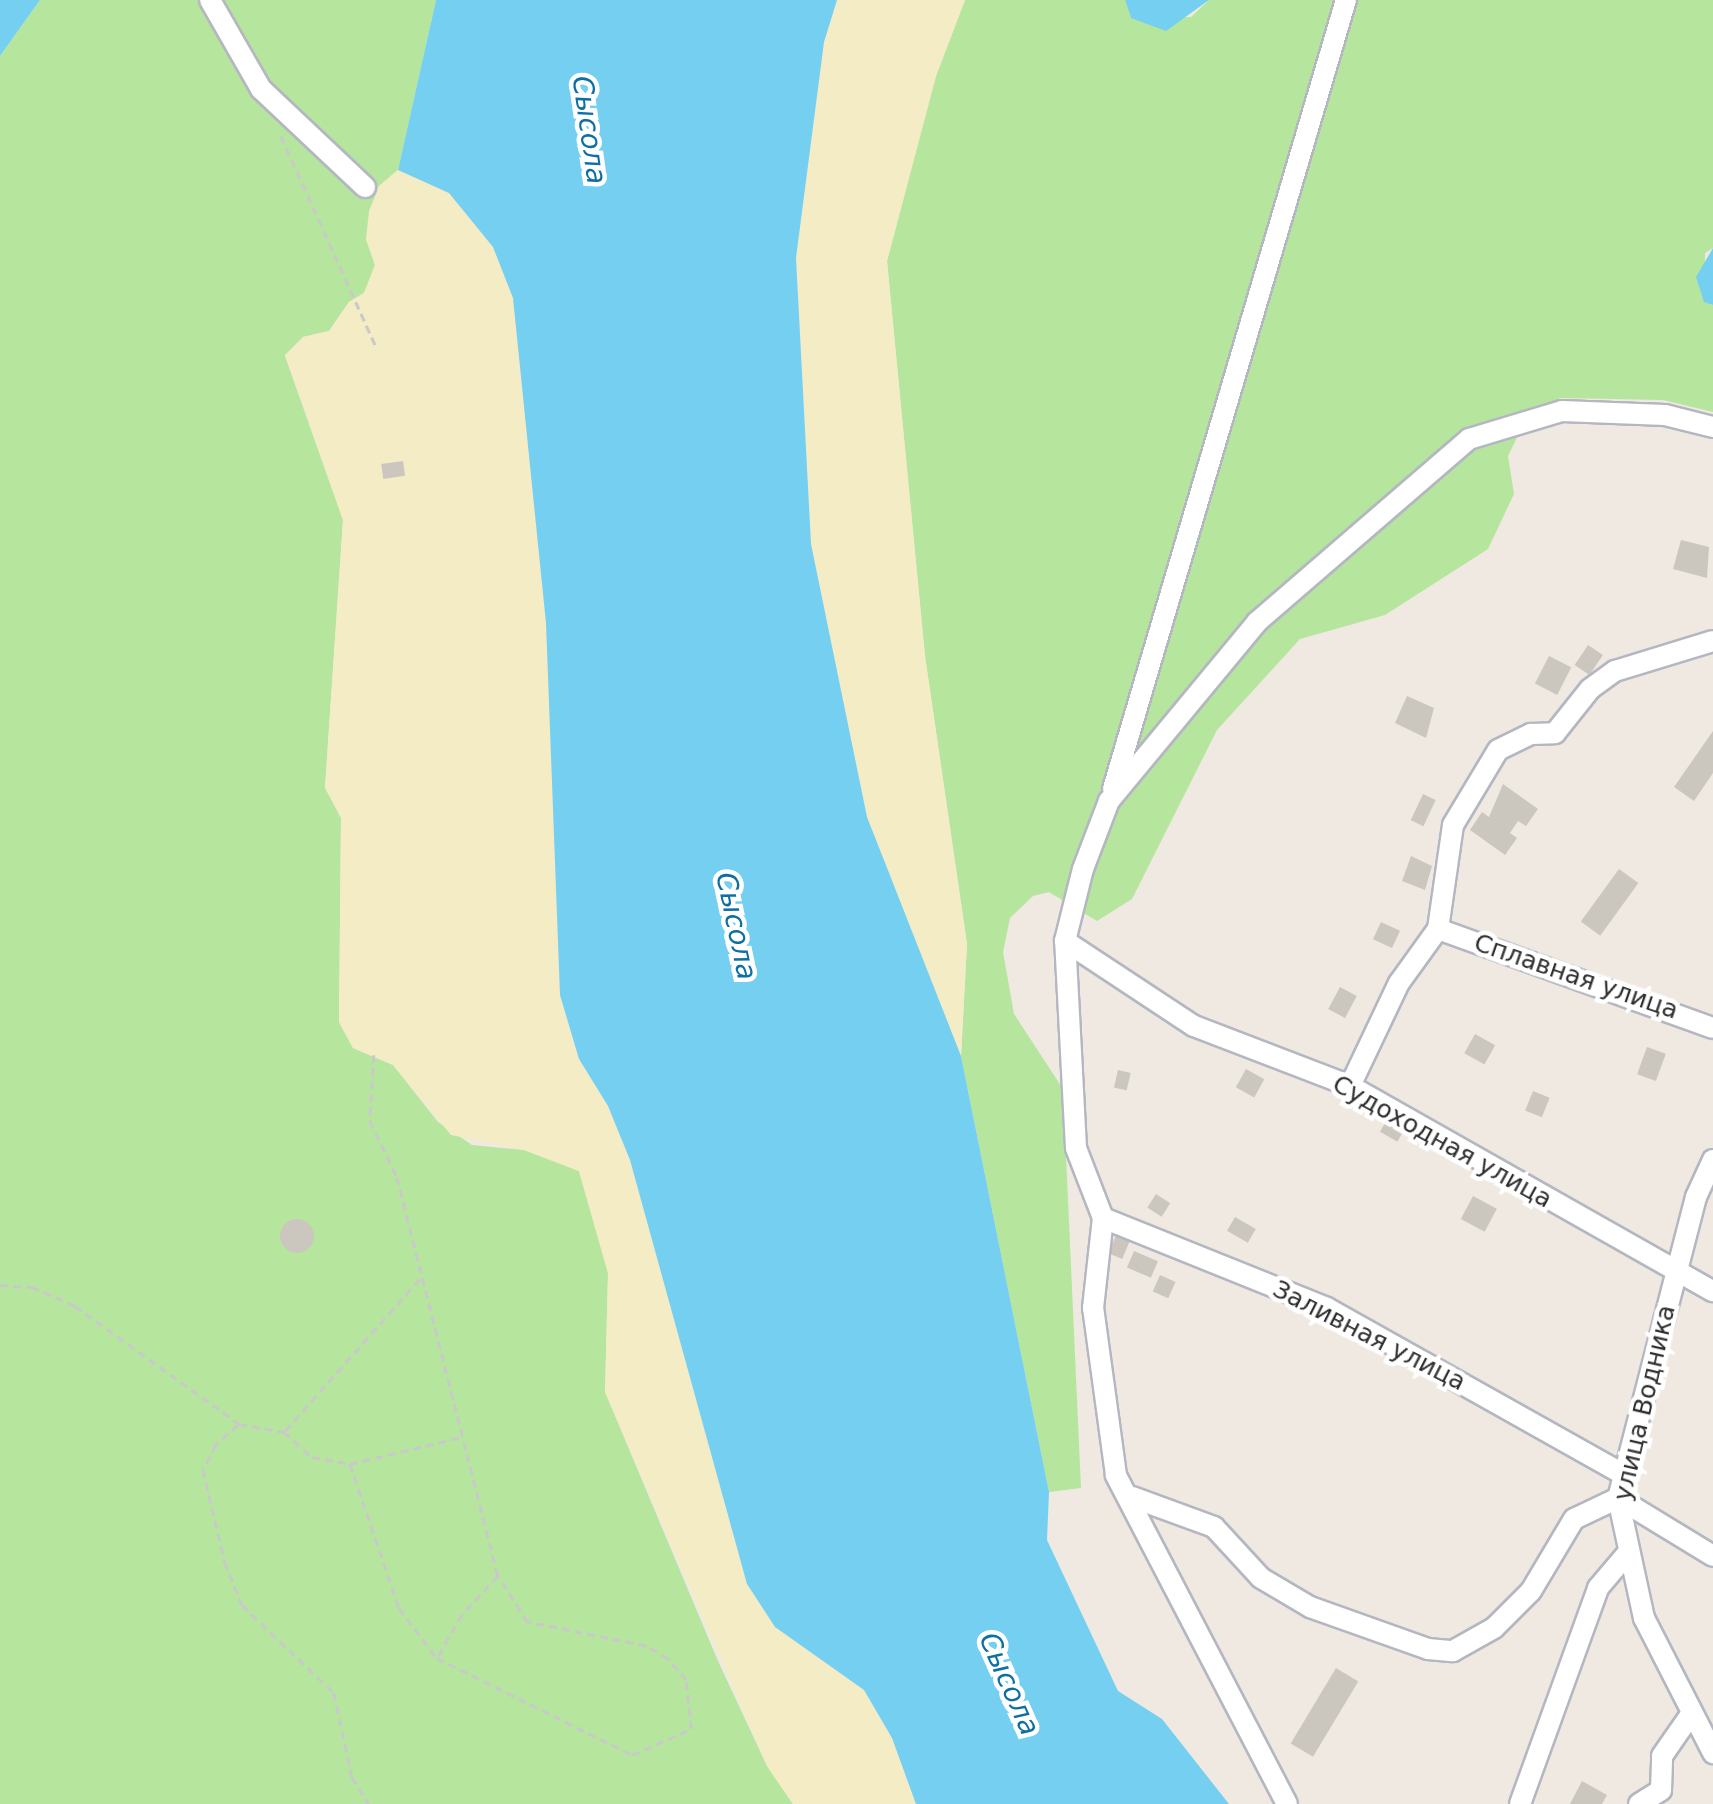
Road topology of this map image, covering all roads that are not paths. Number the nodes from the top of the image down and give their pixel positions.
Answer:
1 (210, 0) edge
2 (1346, 0) edge
3 (366, 187) dead end
4 (1713, 427) edge
5 (1713, 641) edge
6 (1109, 801) junction
7 (1438, 929) junction
8 (1064, 941) junction
9 (1713, 1028) edge
10 (1350, 1086) junction
11 (1713, 1160) edge
12 (1104, 1218) junction
13 (1674, 1274) junction
14 (1713, 1291) edge
15 (1625, 1475) junction
16 (1132, 1497) junction
17 (1618, 1498) junction
18 (1626, 1555) junction
19 (1713, 1556) edge
20 (1689, 1717) junction
21 (1713, 1753) edge
22 (1662, 1797) edge
23 (1287, 1804) edge
24 (1520, 1804) edge
25 (1639, 1804) edge

1 - 3 street
2 - 6 street
4 - 6 street
5 - 7 street
6 - 8 street
7 - 9 street, Сплавная улица
7 - 10 street
8 - 10 street, Судоходная улица
8 - 12 street
10 - 13 street, Судоходная улица
11 - 13 street, улица Водника
12 - 15 street, Заливная улица
12 - 16 street
13 - 14 street, Судоходная улица
13 - 15 street, улица Водника
15 - 17 street, улица Водника
16 - 17 street
16 - 23 street
17 - 18 street, улица Водника
17 - 19 street
18 - 20 street, улица Водника
18 - 24 street
20 - 21 street, улица Водника
20 - 22 street
22 - 25 street

